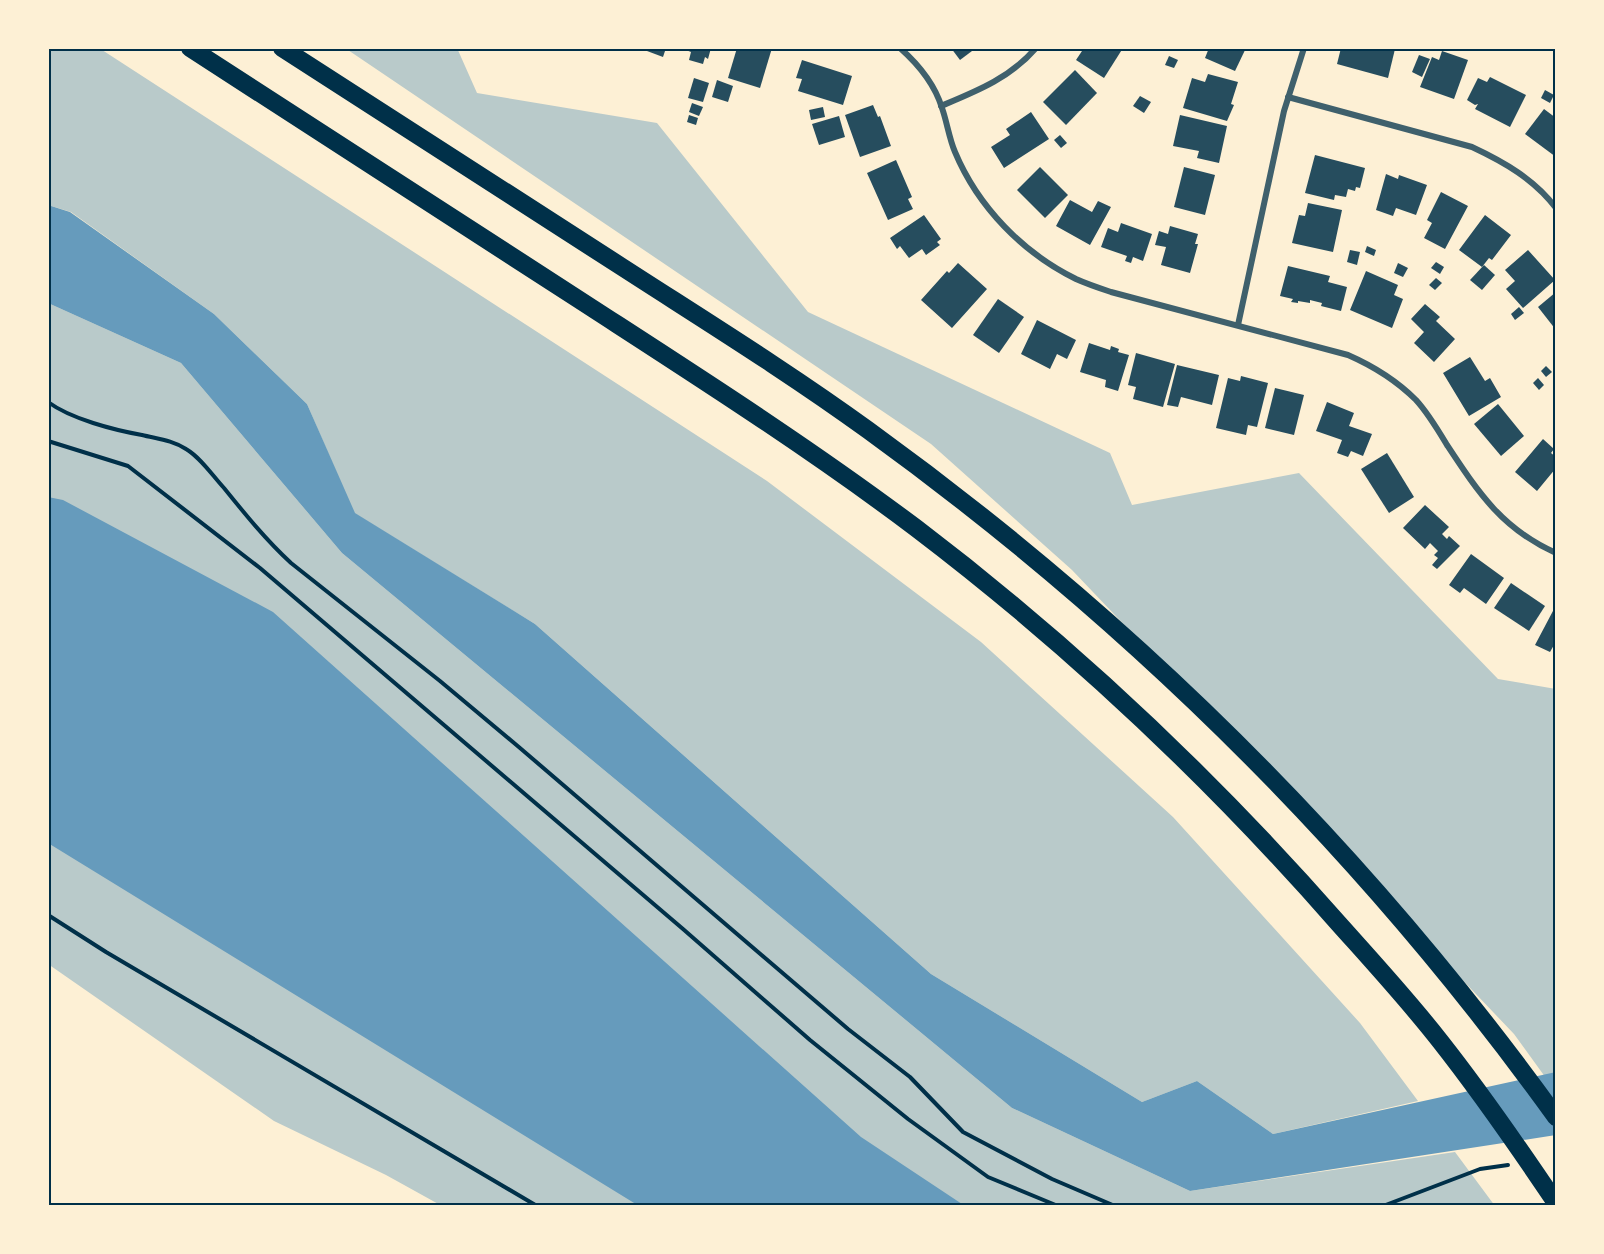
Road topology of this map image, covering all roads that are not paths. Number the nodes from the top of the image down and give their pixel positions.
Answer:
1 (189, 48) edge
2 (282, 48) edge
3 (900, 48) edge
4 (1036, 48) edge
5 (1304, 48) edge
6 (1288, 97) junction
7 (941, 106) junction
8 (1556, 208) edge
9 (1238, 326) junction
10 (1556, 553) edge
11 (1556, 1117) edge
12 (1556, 1203) edge

1 - 12 highway
2 - 11 highway
3 - 7 street
4 - 7 street
5 - 6 street
6 - 8 street
6 - 9 street
7 - 9 street
9 - 10 street

